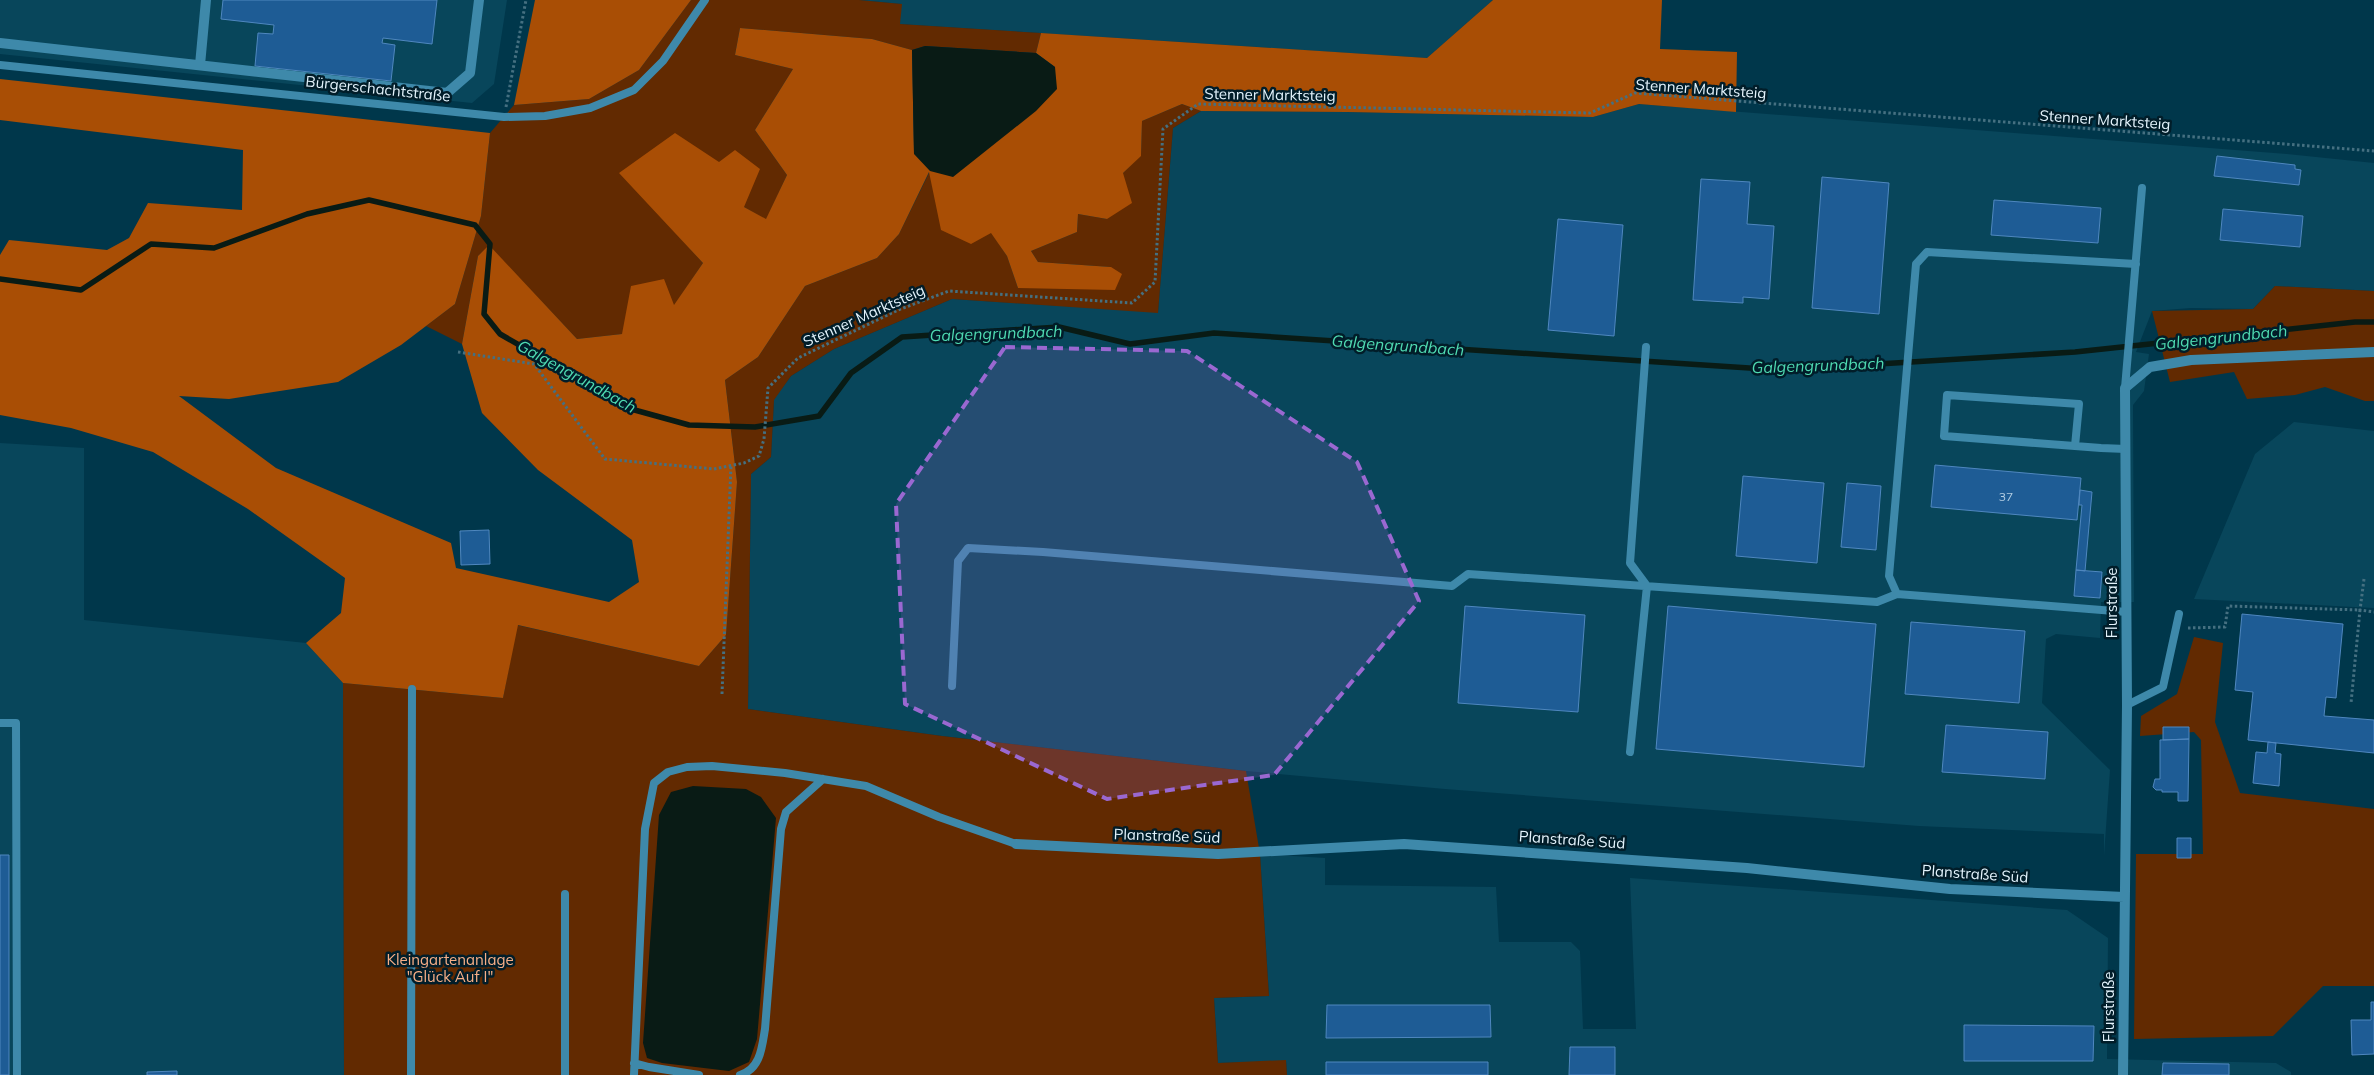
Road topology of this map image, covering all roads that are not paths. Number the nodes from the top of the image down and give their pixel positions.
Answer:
1 (206, 0) edge
2 (480, 0) edge
3 (706, 0) edge
4 (0, 43) edge
5 (0, 65) edge
6 (200, 65) junction
7 (2142, 188) dead end
8 (2136, 264) junction
9 (1646, 347) dead end
10 (2374, 352) edge
11 (2125, 388) junction
12 (2075, 446) junction
13 (2126, 449) junction
14 (1647, 586) junction
15 (1897, 594) junction
16 (2127, 612) junction
17 (2179, 614) dead end
18 (952, 686) dead end
19 (412, 689) dead end
20 (2127, 704) junction
21 (0, 722) edge
22 (1630, 752) dead end
23 (823, 779) junction
24 (1016, 844) joint
25 (565, 894) dead end
26 (2124, 897) junction
27 (634, 1063) junction
28 (17, 1075) edge
29 (411, 1075) edge
30 (565, 1075) edge
31 (634, 1075) edge
32 (699, 1075) edge
33 (740, 1075) edge
34 (2123, 1075) edge

1 - 6 street
2 - 6 street, Bürgerschachtstraße
3 - 5 lane, Bürgerschachtstraße
4 - 6 street, Bürgerschachtstraße
7 - 8 lane
8 - 11 lane
8 - 15 lane
9 - 14 lane
10 - 11 street
11 - 13 street, Flurstraße
12 - 12 lane
12 - 13 lane
13 - 16 street, Flurstraße
14 - 15 lane
14 - 18 lane
14 - 22 lane
15 - 16 lane
16 - 20 street, Flurstraße
17 - 20 lane
19 - 29 lane
20 - 26 street, Flurstraße
21 - 28 lane
23 - 24 lane
23 - 27 lane
23 - 33 lane
24 - 26 street, Planstraße Süd
25 - 30 lane
26 - 34 street, Flurstraße
27 - 31 lane
27 - 32 lane

